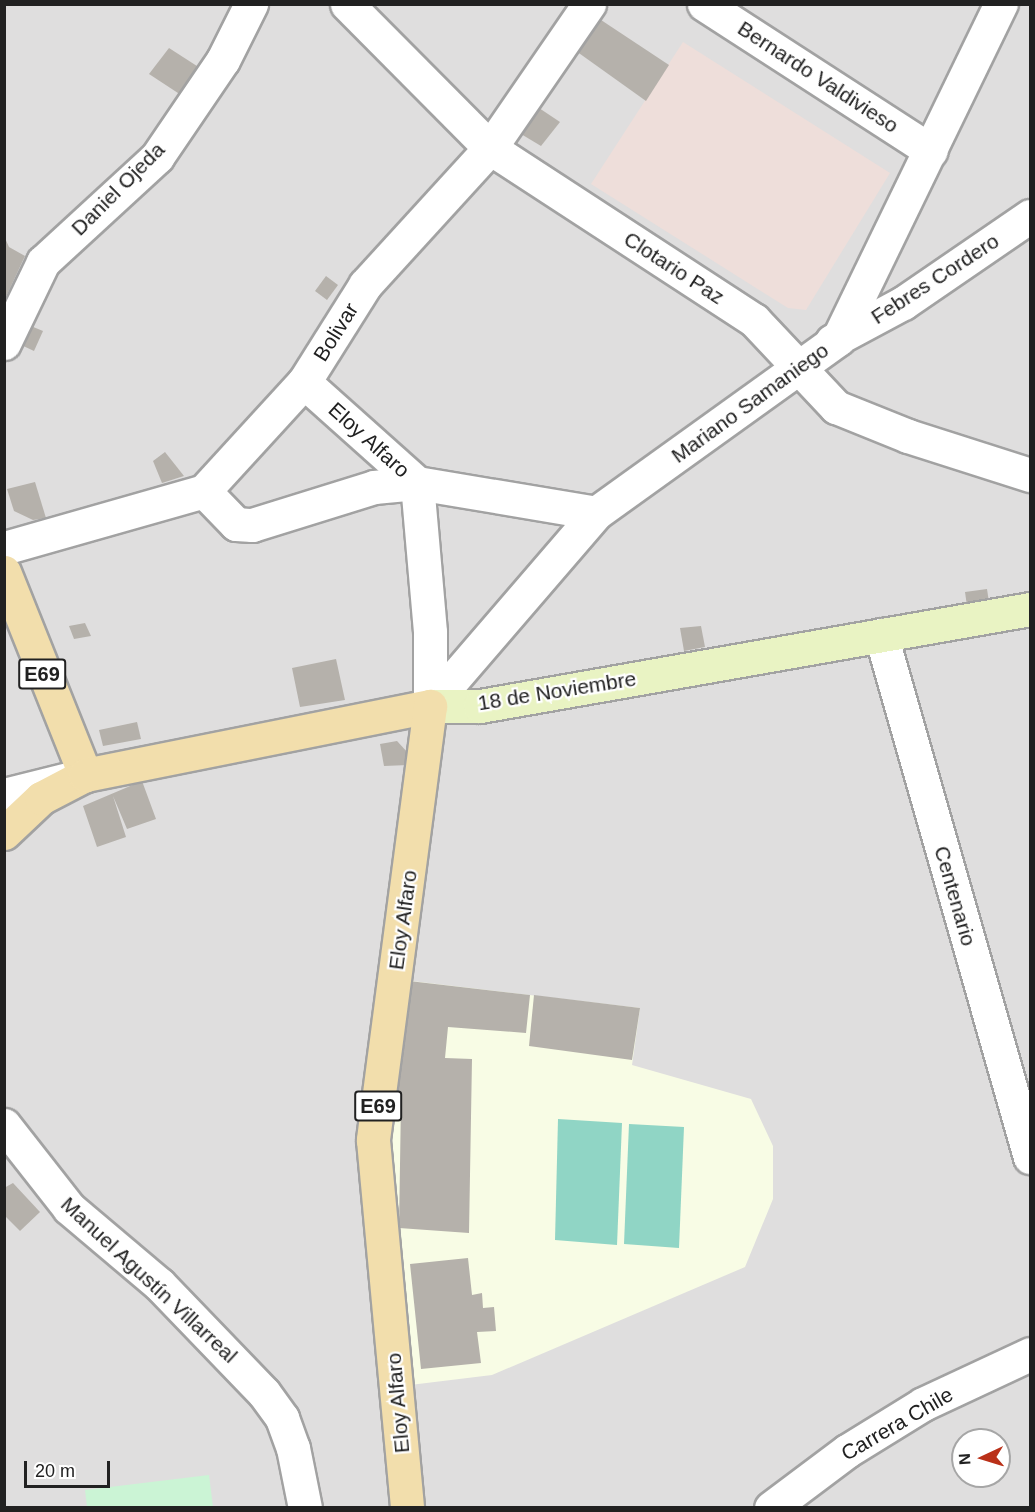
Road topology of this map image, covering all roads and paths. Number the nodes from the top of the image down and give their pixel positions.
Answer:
1 (251, 4) edge
2 (347, 4) edge
3 (589, 4) edge
4 (704, 4) edge
5 (1001, 4) edge
6 (490, 148) junction
7 (931, 151) junction
8 (1030, 216) edge
9 (872, 266) junction
10 (903, 303) junction
11 (775, 337) junction
12 (838, 339) junction
13 (4, 343) edge
14 (802, 369) junction
15 (304, 382) junction
16 (1030, 475) edge
17 (417, 483) junction
18 (204, 491) junction
19 (596, 513) junction
20 (4, 548) edge
21 (4, 572) edge
22 (1030, 609) edge
23 (430, 632) junction
24 (881, 635) junction
25 (475, 650) junction
26 (430, 706) junction
27 (85, 775) junction
28 (4, 795) edge
29 (4, 833) edge
30 (1021, 1093) edge
31 (4, 1125) edge
32 (1030, 1157) edge
33 (1030, 1354) edge
34 (305, 1508) edge
35 (407, 1508) edge
36 (771, 1508) edge

1 - 13 street, Daniel Ojeda
2 - 6 street, Clotario Paz
3 - 6 street, Bolivar
4 - 7 street, Bernardo Valdivieso
5 - 7 street, Mariano Samaniego
6 - 11 street, Clotario Paz
6 - 15 street, Bolivar
7 - 9 street, Mariano Samaniego
8 - 10 street, Febres Cordero
9 - 10 street
9 - 12 street, Mariano Samaniego
10 - 12 street, Febres Cordero
11 - 12 street
11 - 14 street, Clotario Paz
12 - 14 street, Mariano Samaniego
14 - 16 street, Clotario Paz
14 - 19 street, Mariano Samaniego
15 - 17 street, Eloy Alfaro
15 - 18 street, Bolivar
17 - 18 street
17 - 19 street
17 - 23 street, Eloy Alfaro
18 - 20 street
19 - 25 street, Mariano Samaniego
21 - 27 main road, E69
22 - 24 main road, 18 de Noviembre
23 - 25 street
23 - 26 street, Eloy Alfaro
24 - 26 main road, 18 de Noviembre
24 - 30 street, Centenario
25 - 26 street, Mariano Samaniego
26 - 27 main road, 18 de Noviembre
26 - 35 main road, Eloy Alfaro / E69
27 - 28 street, 18 de Noviembre
27 - 29 main road, 18 de Noviembre
30 - 32 street, Centenario
31 - 34 street, Manuel Agustín Villarreal
33 - 36 street, Carrera Chile

